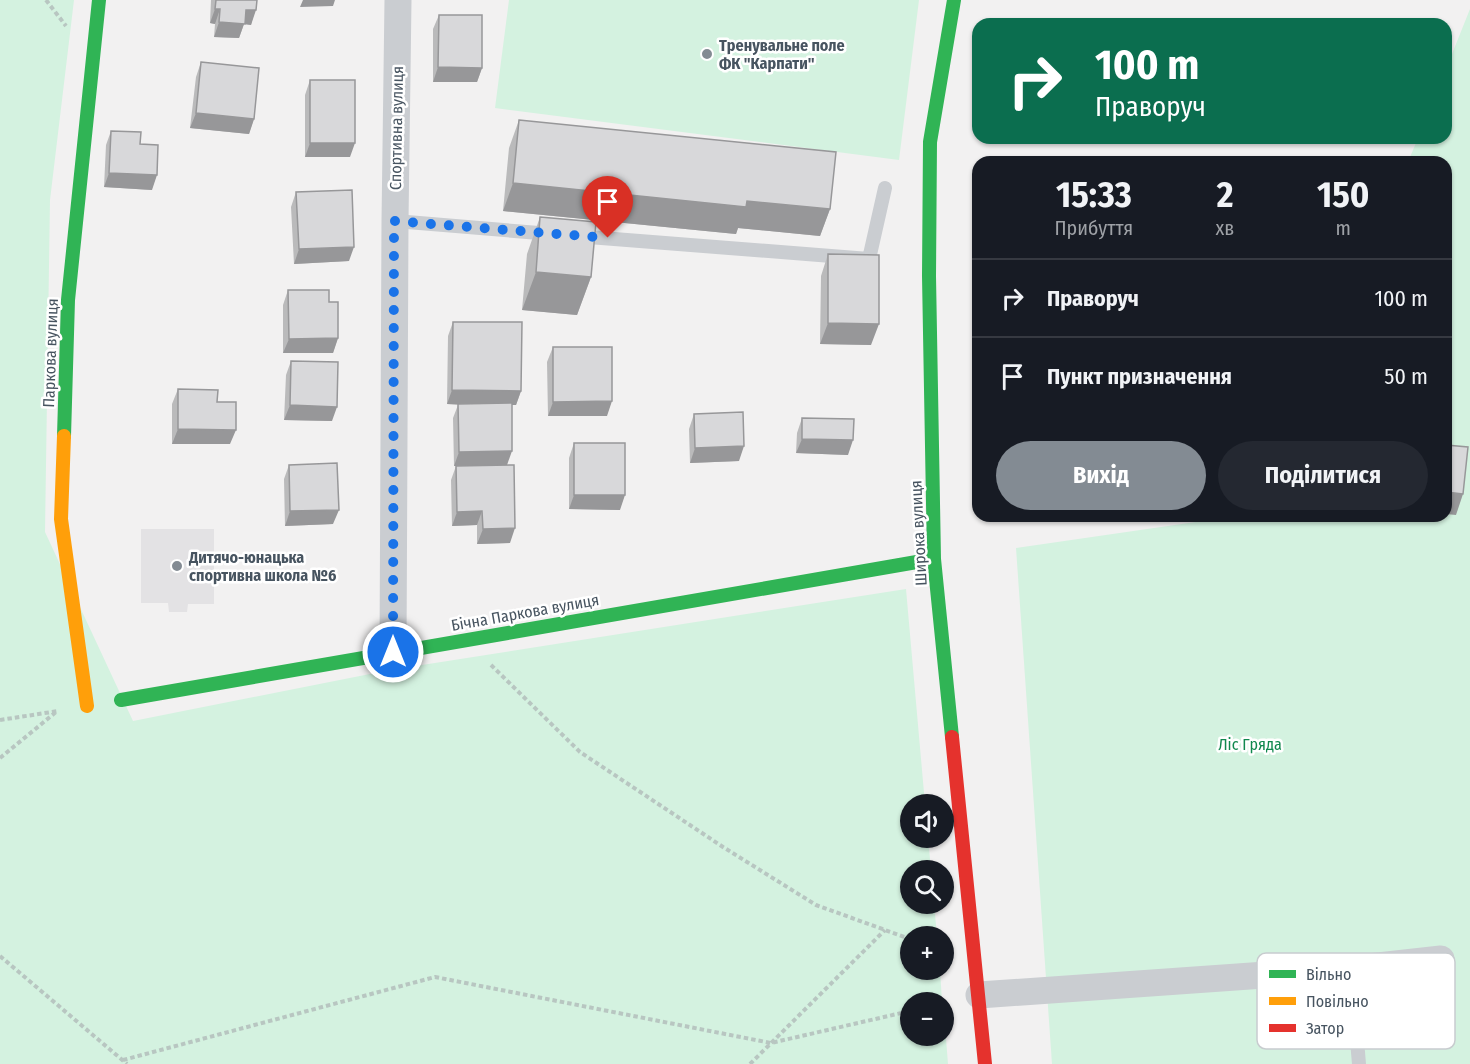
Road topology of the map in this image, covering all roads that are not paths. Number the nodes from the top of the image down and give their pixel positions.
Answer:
1 (99, 0) edge
2 (398, 0) edge
3 (954, 0) edge
4 (885, 188) dead end
5 (394, 221) junction
6 (934, 559) junction
7 (393, 652) junction
8 (121, 700) dead end
9 (87, 706) dead end
10 (1257, 976) edge
11 (979, 995) junction
12 (1358, 1049) edge
13 (985, 1064) edge
14 (1359, 1064) edge

1 - 9 street, Паркова вулиця
2 - 5 street, Спортивна вулиця
3 - 6 street, Широка вулиця
4 - 5 lane
5 - 7 street, Спортивна вулиця
6 - 7 street, Бічна Паркова вулиця
6 - 11 street, Широка вулиця
7 - 8 street, Бічна Паркова вулиця
10 - 11 street
11 - 13 street, Широка вулиця
12 - 14 lane

